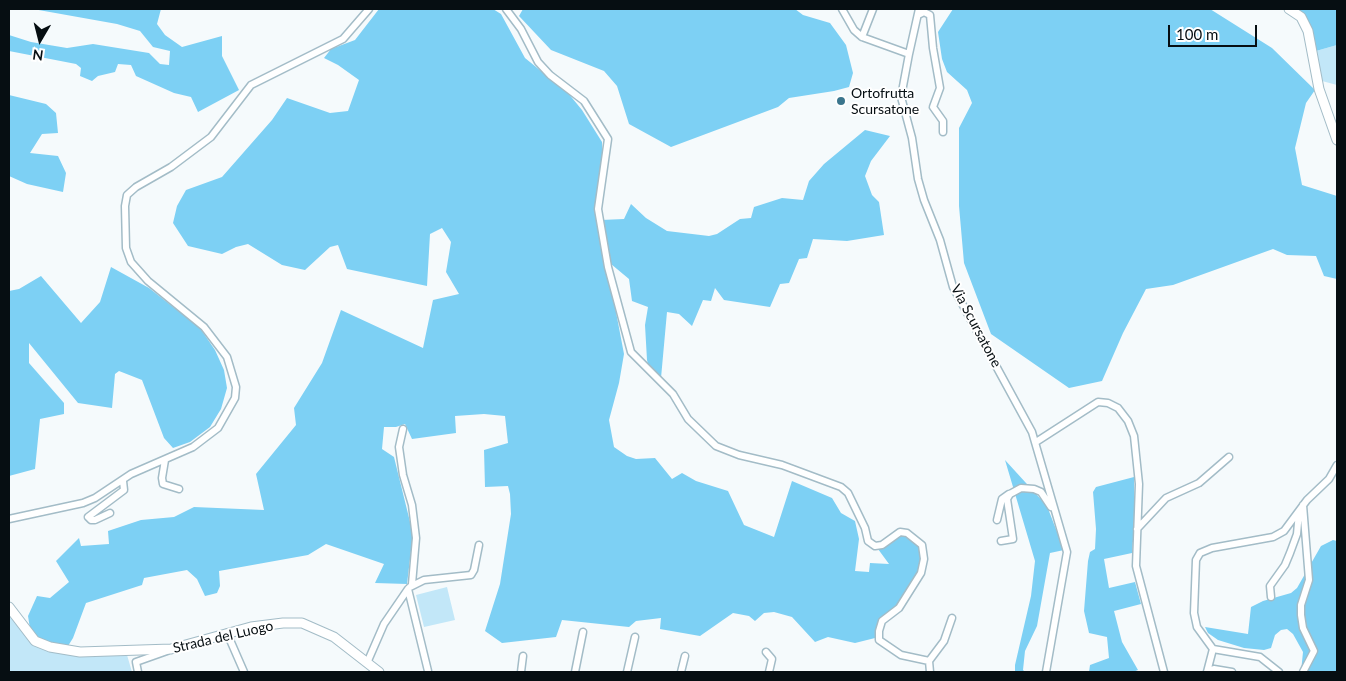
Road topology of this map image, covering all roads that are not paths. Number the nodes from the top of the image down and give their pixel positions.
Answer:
1 (369, 9) edge
2 (502, 9) edge
3 (507, 9) edge
4 (842, 9) edge
5 (873, 9) edge
6 (1289, 9) edge
7 (919, 12) edge
8 (862, 37) junction
9 (909, 54) junction
10 (944, 132) dead end
11 (1337, 140) edge
12 (403, 429) dead end
13 (1036, 442) junction
14 (1229, 456) dead end
15 (164, 460) junction
16 (1337, 465) edge
17 (123, 481) junction
18 (179, 489) dead end
19 (1010, 494) junction
20 (1301, 508) junction
21 (1055, 511) junction
22 (110, 513) dead end
23 (9, 519) edge
24 (997, 520) dead end
25 (1137, 529) junction
26 (1000, 541) dead end
27 (479, 545) dead end
28 (410, 587) junction
29 (1270, 597) dead end
30 (9, 607) edge
31 (952, 618) dead end
32 (583, 632) dead end
33 (227, 633) junction
34 (635, 637) dead end
35 (1213, 648) junction
36 (171, 650) junction
37 (766, 652) dead end
38 (522, 656) dead end
39 (685, 656) dead end
40 (929, 661) junction
41 (367, 663) junction
42 (428, 671) edge
43 (138, 672) edge
44 (244, 672) edge
45 (379, 672) edge
46 (521, 672) edge
47 (575, 672) edge
48 (627, 672) edge
49 (681, 672) edge
50 (769, 672) edge
51 (930, 672) edge
52 (1046, 672) edge
53 (1164, 672) edge
54 (1207, 672) edge
55 (1232, 672) edge
56 (1279, 672) edge
57 (1303, 672) edge

1 - 15 street
2 - 3 street
3 - 40 street
4 - 8 street
5 - 8 street
6 - 11 street
7 - 9 street, Via Scursatone
7 - 10 street
8 - 9 street
9 - 13 street, Via Scursatone
12 - 28 street
13 - 21 street, Via Scursatone
13 - 25 street
14 - 25 street
15 - 17 street
15 - 18 street
16 - 20 street
17 - 22 street
17 - 23 street
19 - 21 street
19 - 24 street
19 - 26 street
20 - 29 street
20 - 35 street
20 - 57 street
21 - 52 street, Via Scursatone
25 - 53 street
27 - 28 street
28 - 41 street
28 - 42 street
30 - 36 street, Strada del Luogo
31 - 40 street
32 - 47 street
33 - 36 street, Strada del Luogo
33 - 41 street, Strada del Luogo
33 - 44 street
34 - 48 street
35 - 54 street
35 - 56 street
36 - 43 street
37 - 50 street
38 - 46 street
39 - 49 street
40 - 51 street
41 - 45 street, Strada del Luogo
54 - 55 street

